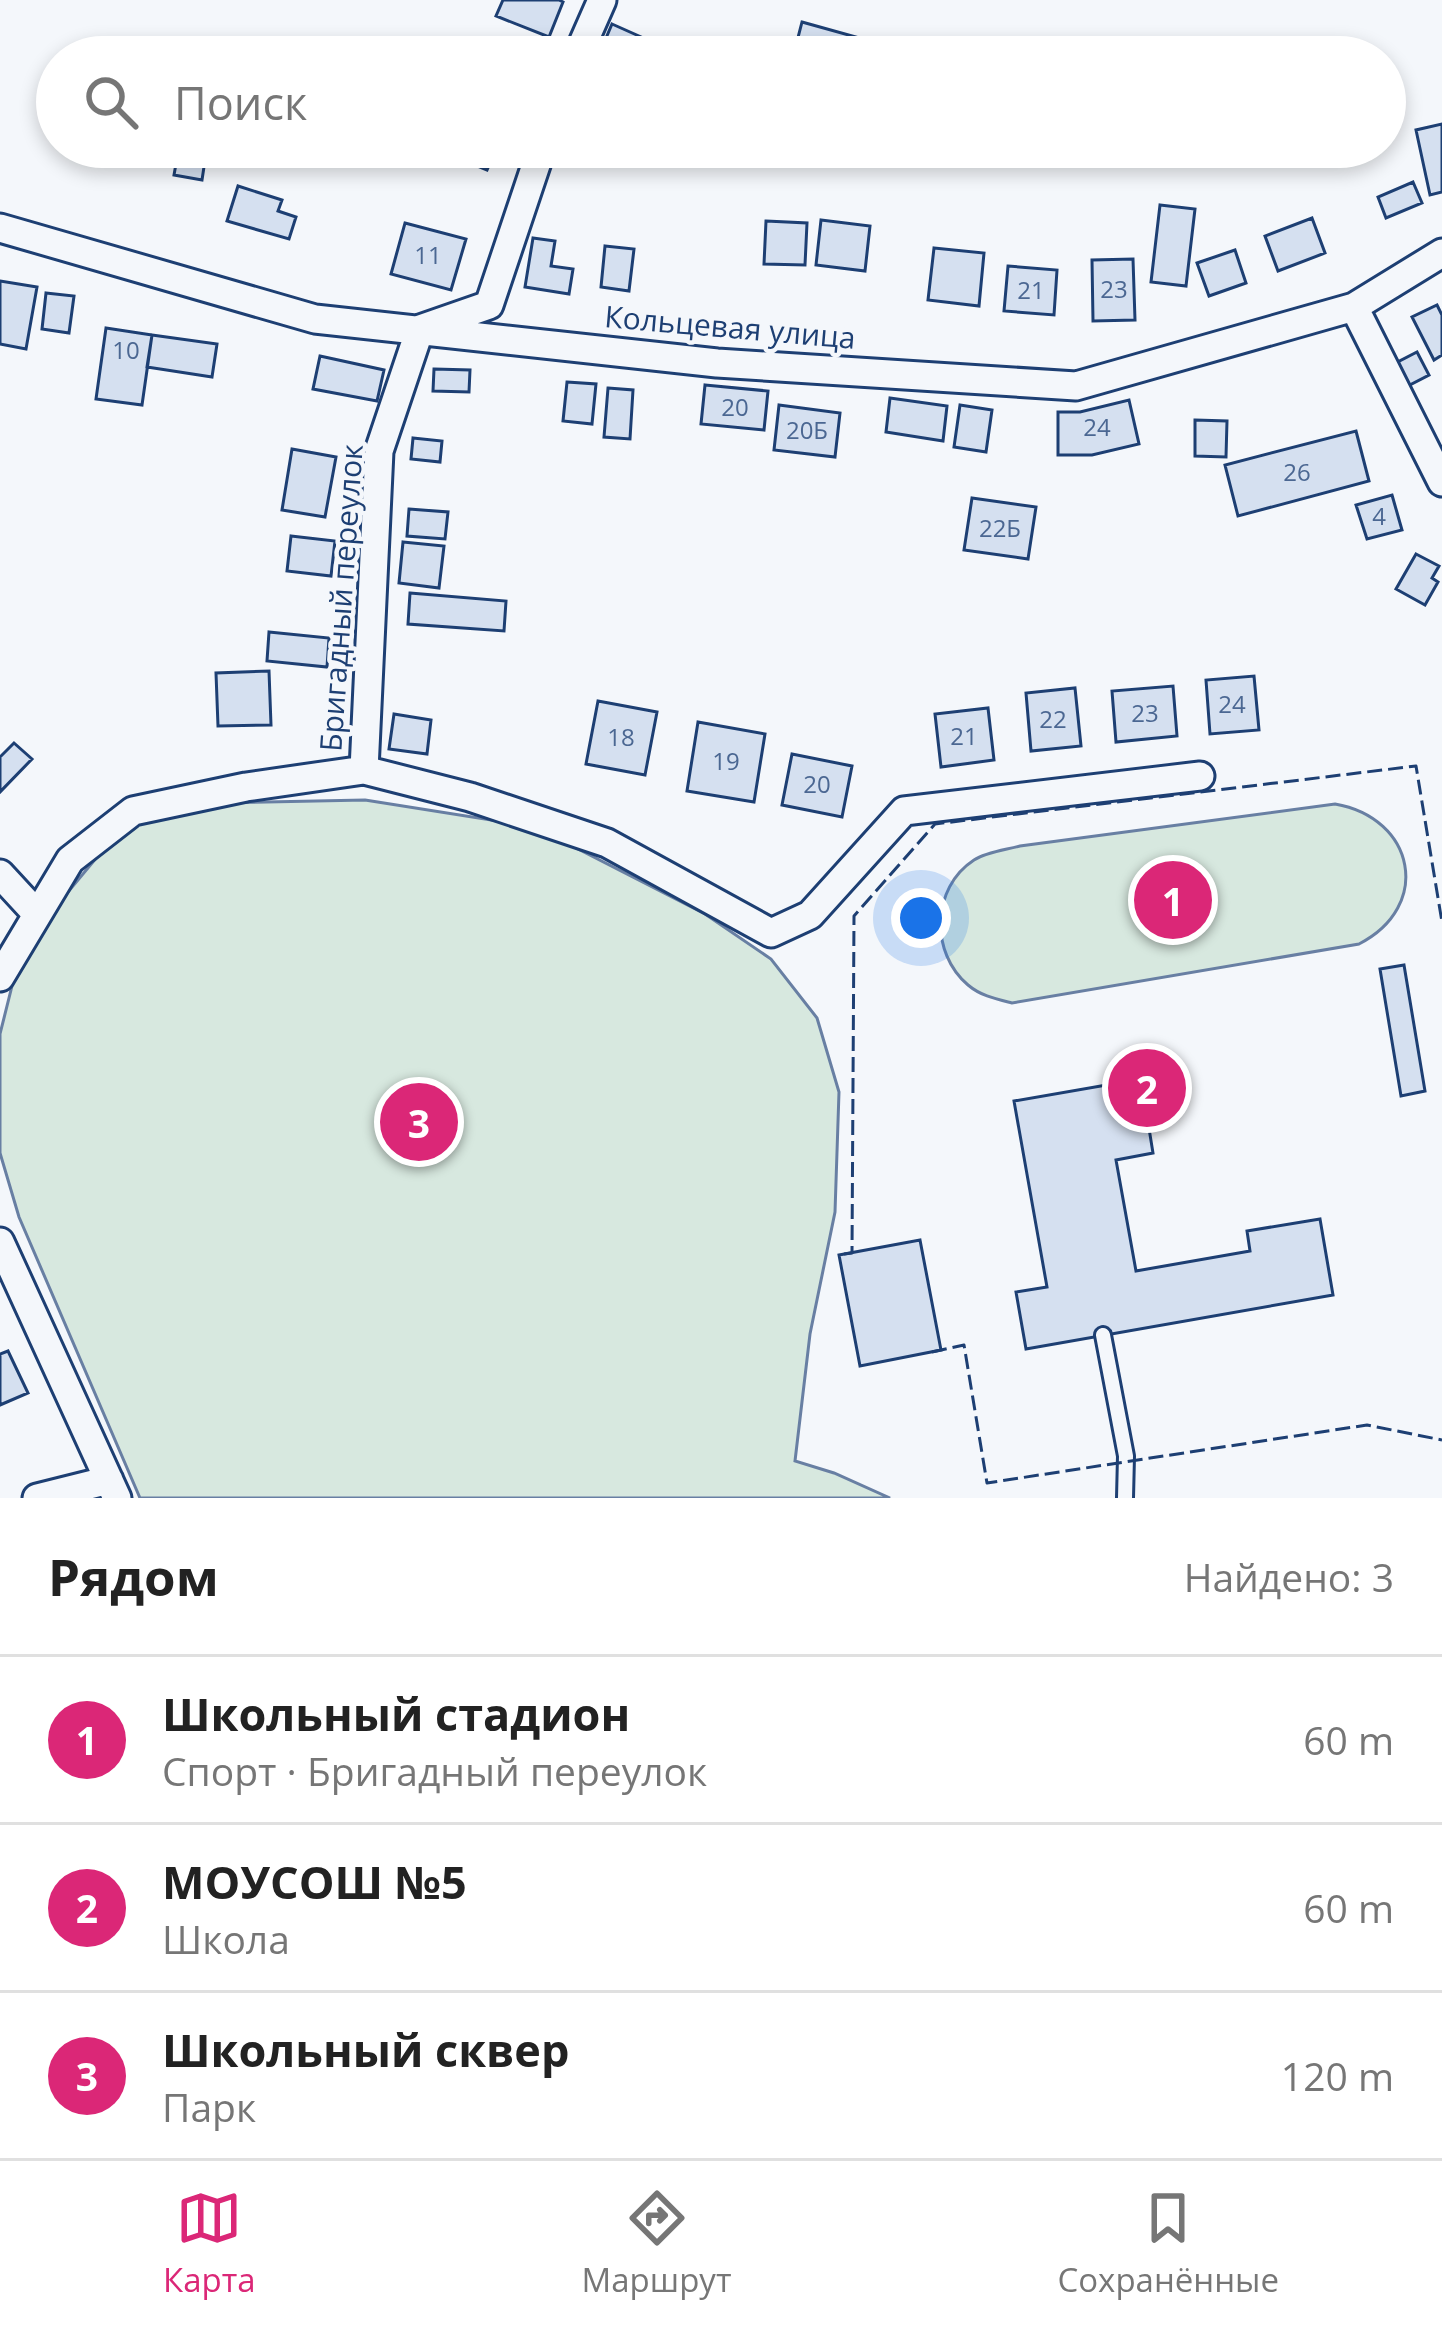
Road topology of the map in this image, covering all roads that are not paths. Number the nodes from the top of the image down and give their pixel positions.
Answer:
1 (602, 0) edge
2 (586, 36) edge
3 (535, 168) edge
4 (0, 228) edge
5 (1442, 253) edge
6 (1354, 307) junction
7 (420, 329) junction
8 (1442, 482) edge
9 (364, 770) junction
10 (1200, 776) dead end
11 (0, 874) edge
12 (36, 913) junction
13 (0, 976) edge
14 (0, 1243) edge
15 (1103, 1335) dead end
16 (113, 1489) edge
17 (37, 1498) edge
18 (1125, 1498) edge

1 - 2 street
3 - 7 street
4 - 7 street, Кольцевая улица
5 - 6 street, Кольцевая улица
6 - 7 street, Кольцевая улица
6 - 8 street
7 - 9 street, Бригадный переулок
9 - 10 street, Бригадный переулок
9 - 12 street
11 - 12 street
12 - 13 street
14 - 16 street
15 - 18 lane
16 - 17 street

